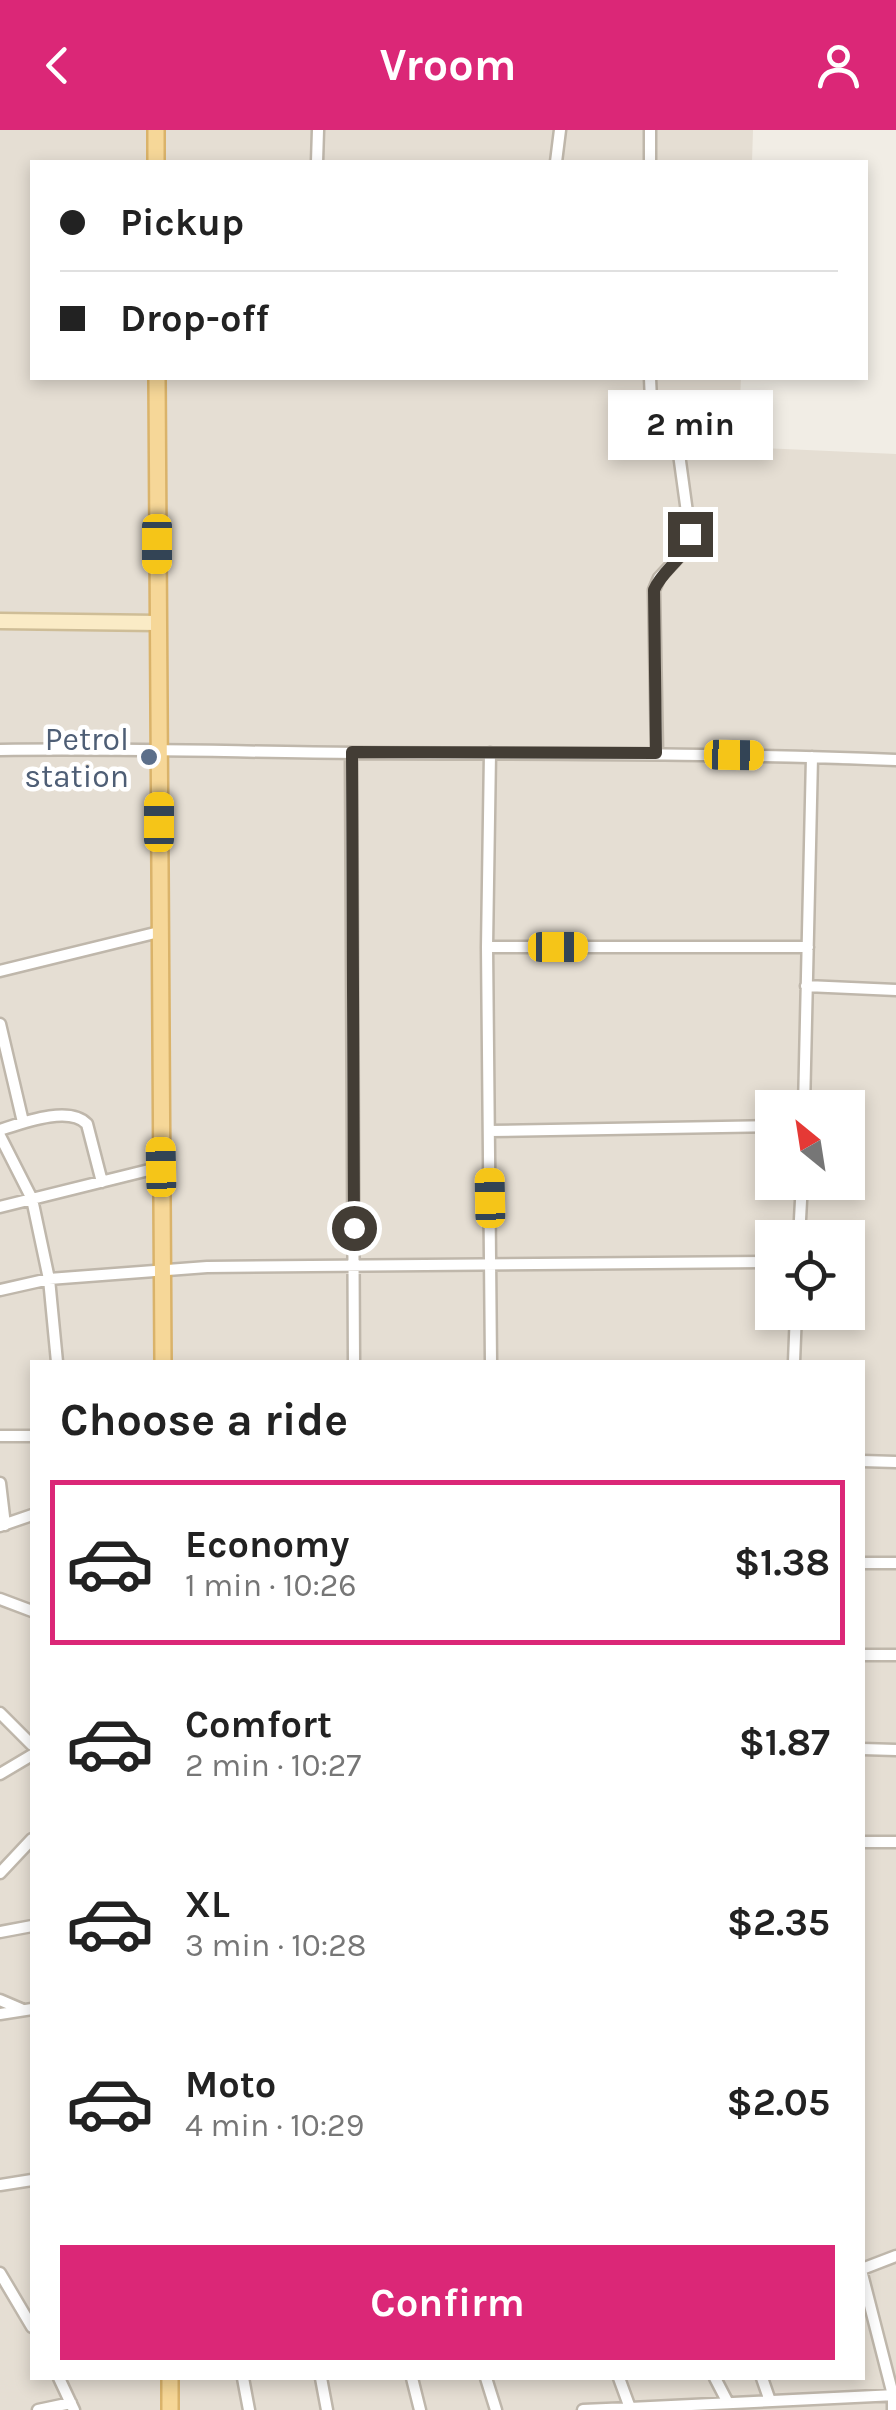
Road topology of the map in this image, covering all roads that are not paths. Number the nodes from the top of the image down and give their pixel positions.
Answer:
1 (156, 130) edge
2 (318, 130) edge
3 (560, 130) edge
4 (650, 130) edge
5 (156, 160) edge
6 (316, 160) edge
7 (556, 160) edge
8 (650, 160) edge
9 (157, 380) edge
10 (650, 380) edge
11 (0, 621) edge
12 (157, 623) junction
13 (158, 748) junction
14 (0, 750) edge
15 (352, 752) junction
16 (490, 753) junction
17 (656, 753) junction
18 (812, 757) junction
19 (896, 760) edge
20 (160, 932) junction
21 (487, 947) junction
22 (808, 947) junction
23 (0, 971) edge
24 (806, 986) junction
25 (896, 990) edge
26 (0, 1024) edge
27 (804, 1090) edge
28 (23, 1122) junction
29 (755, 1126) edge
30 (488, 1131) junction
31 (0, 1133) edge
32 (161, 1167) junction
33 (102, 1182) junction
34 (32, 1199) junction
35 (0, 1207) edge
36 (755, 1262) edge
37 (491, 1264) junction
38 (354, 1267) junction
39 (162, 1268) junction
40 (49, 1279) junction
41 (0, 1290) edge
42 (795, 1330) edge
43 (57, 1360) edge
44 (162, 1360) edge
45 (354, 1360) edge
46 (491, 1360) edge
47 (794, 1360) edge
48 (0, 1436) edge
49 (30, 1436) edge
50 (865, 1461) edge
51 (896, 1462) edge
52 (0, 1483) edge
53 (30, 1516) edge
54 (2, 1526) edge
55 (896, 1562) edge
56 (865, 1564) edge
57 (0, 1599) edge
58 (30, 1610) edge
59 (865, 1655) edge
60 (896, 1655) edge
61 (0, 1713) edge
62 (30, 1744) edge
63 (865, 1750) edge
64 (896, 1750) edge
65 (30, 1756) edge
66 (0, 1774) edge
67 (30, 1841) edge
68 (865, 1842) edge
69 (896, 1842) edge
70 (0, 1873) edge
71 (30, 1926) edge
72 (0, 1932) edge
73 (0, 2000) edge
74 (27, 2009) edge
75 (0, 2014) edge
76 (30, 2180) edge
77 (0, 2184) edge
78 (896, 2256) edge
79 (865, 2270) edge
80 (0, 2273) edge
81 (865, 2282) edge
82 (30, 2324) edge
83 (60, 2380) edge
84 (170, 2380) edge
85 (243, 2380) edge
86 (321, 2380) edge
87 (412, 2380) edge
88 (487, 2380) edge
89 (620, 2380) edge
90 (716, 2380) edge
91 (763, 2380) edge
92 (895, 2395) edge
93 (770, 2401) junction
94 (728, 2403) junction
95 (73, 2406) edge
96 (744, 2406) edge
97 (630, 2408) edge
98 (38, 2410) edge
99 (170, 2410) edge
100 (248, 2410) edge
101 (327, 2410) edge
102 (420, 2410) edge
103 (496, 2410) edge
104 (583, 2410) edge
105 (893, 2410) edge

1 - 5 main road
2 - 6 street
3 - 7 street
4 - 8 street
9 - 12 main road
10 - 17 street
11 - 12 street
12 - 13 main road
13 - 14 street
13 - 15 street
13 - 20 main road
15 - 16 street
15 - 38 street
16 - 17 street
16 - 21 street
17 - 18 street
18 - 19 street
18 - 22 street
20 - 23 street
20 - 32 main road
21 - 22 street
21 - 30 street
22 - 24 street
24 - 25 street
24 - 27 street
26 - 28 street
28 - 31 street
28 - 33 street
29 - 30 street
30 - 37 street
31 - 34 street
32 - 33 street
32 - 39 main road
33 - 34 street
34 - 35 street
34 - 40 street
36 - 37 street
37 - 38 street
37 - 46 street
38 - 39 street
38 - 45 street
39 - 40 street
39 - 44 main road
40 - 41 street
40 - 43 street
42 - 47 street
48 - 49 street
50 - 51 street
52 - 54 street
53 - 54 street
55 - 56 street
57 - 58 street
59 - 60 street
61 - 62 street
63 - 64 street
65 - 66 street
67 - 70 street
68 - 69 street
71 - 72 street
73 - 74 street
74 - 75 street
76 - 77 street
78 - 79 street
80 - 82 street
81 - 92 street
83 - 95 street
84 - 99 main road
85 - 100 street
86 - 101 street
87 - 102 street
88 - 103 street
89 - 97 street
90 - 94 street
91 - 93 street
92 - 93 street
92 - 105 street
93 - 96 street
94 - 96 street
94 - 97 street
95 - 98 street
97 - 104 street

